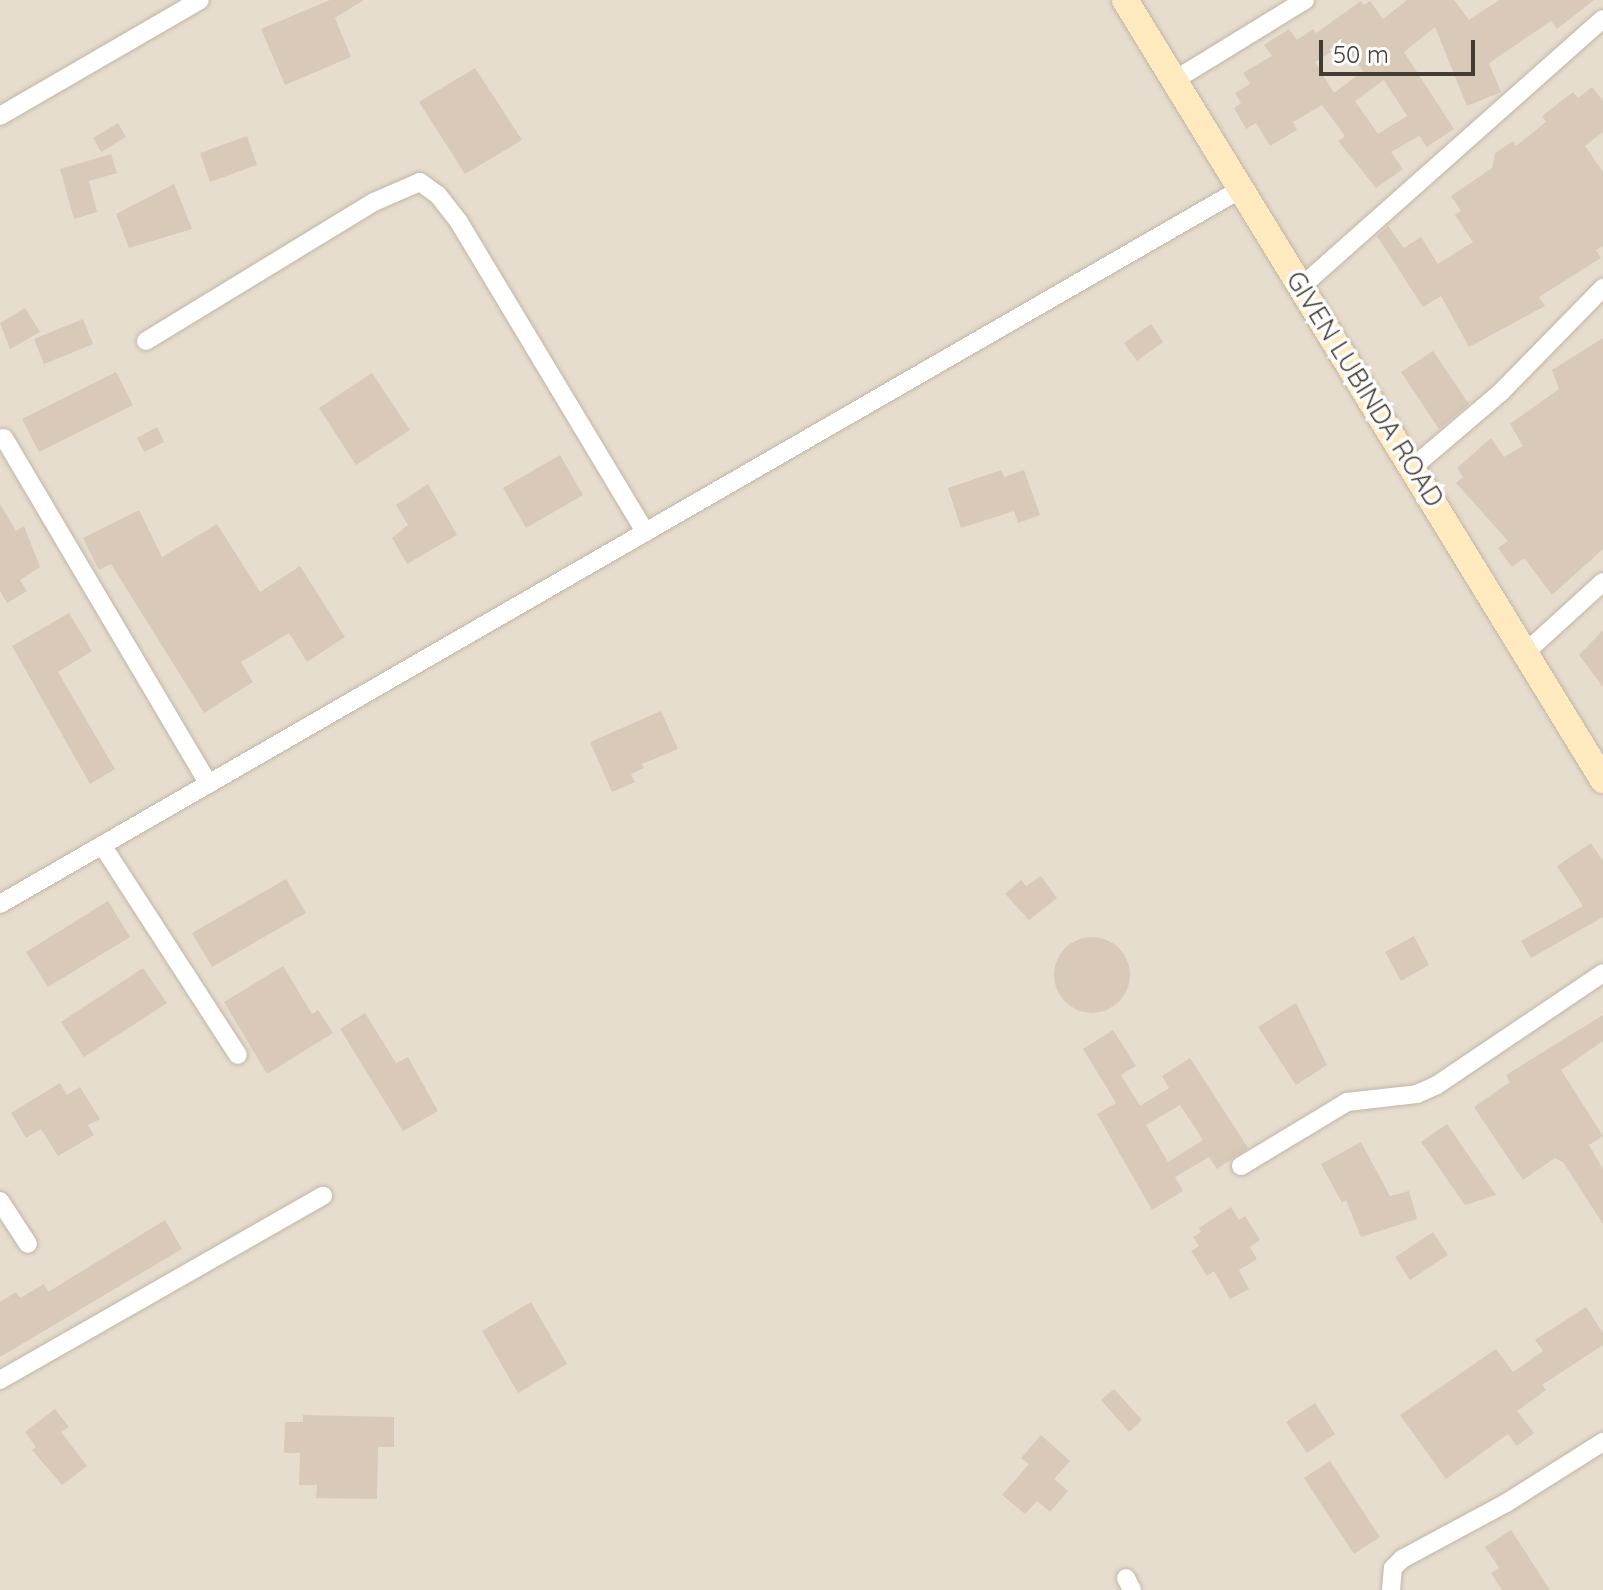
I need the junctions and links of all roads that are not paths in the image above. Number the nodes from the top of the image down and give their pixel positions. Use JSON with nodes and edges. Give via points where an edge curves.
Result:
{"nodes":[{"id":1,"x":200,"y":0,"type":"edge"},
{"id":2,"x":1125,"y":0,"type":"edge"},
{"id":3,"x":1305,"y":0,"type":"edge"},
{"id":4,"x":1603,"y":19,"type":"edge"},
{"id":5,"x":1173,"y":81,"type":"junction"},
{"id":6,"x":0,"y":116,"type":"edge"},
{"id":7,"x":1241,"y":189,"type":"junction"},
{"id":8,"x":1302,"y":286,"type":"junction"},
{"id":9,"x":1603,"y":288,"type":"edge"},
{"id":10,"x":146,"y":341,"type":"dead end"},
{"id":11,"x":4,"y":438,"type":"dead end"},
{"id":12,"x":1413,"y":467,"type":"junction"},
{"id":13,"x":645,"y":532,"type":"junction"},
{"id":14,"x":1603,"y":582,"type":"edge"},
{"id":15,"x":1526,"y":652,"type":"junction"},
{"id":16,"x":1603,"y":780,"type":"edge"},
{"id":17,"x":209,"y":784,"type":"junction"},
{"id":18,"x":102,"y":845,"type":"junction"},
{"id":19,"x":0,"y":904,"type":"edge"},
{"id":20,"x":1603,"y":973,"type":"edge"},
{"id":21,"x":238,"y":1055,"type":"dead end"},
{"id":22,"x":1241,"y":1166,"type":"dead end"},
{"id":23,"x":323,"y":1196,"type":"dead end"},
{"id":24,"x":0,"y":1201,"type":"edge"},
{"id":25,"x":28,"y":1244,"type":"dead end"},
{"id":26,"x":0,"y":1380,"type":"edge"},
{"id":27,"x":1603,"y":1442,"type":"edge"},
{"id":28,"x":1391,"y":1590,"type":"edge"}],
"edges":[{"from":1,"to":6,"type":"street"},
{"from":2,"to":5,"type":"street","name":"GIVEN LUBINDA ROAD"},
{"from":3,"to":5,"type":"street"},
{"from":4,"to":8,"type":"street"},
{"from":5,"to":7,"type":"street","name":"GIVEN LUBINDA ROAD"},
{"from":7,"to":8,"type":"street","name":"GIVEN LUBINDA ROAD"},
{"from":7,"to":13,"type":"street"},
{"from":8,"to":12,"type":"street","name":"GIVEN LUBINDA ROAD"},
{"from":9,"to":12,"type":"street","via":[[1501,392]]},
{"from":10,"to":13,"type":"street","via":[[374,202],[420,182],[459,222]]},
{"from":11,"to":17,"type":"street"},
{"from":12,"to":15,"type":"street","name":"GIVEN LUBINDA ROAD"},
{"from":13,"to":17,"type":"street"},
{"from":14,"to":15,"type":"street"},
{"from":15,"to":16,"type":"street","name":"GIVEN LUBINDA ROAD"},
{"from":17,"to":18,"type":"street"},
{"from":18,"to":19,"type":"street"},
{"from":18,"to":21,"type":"street"},
{"from":20,"to":22,"type":"street","via":[[1437,1085],[1417,1094],[1347,1102]]},
{"from":23,"to":26,"type":"street"},
{"from":24,"to":25,"type":"street"},
{"from":27,"to":28,"type":"street","via":[[1402,1559],[1393,1568]]}]}
